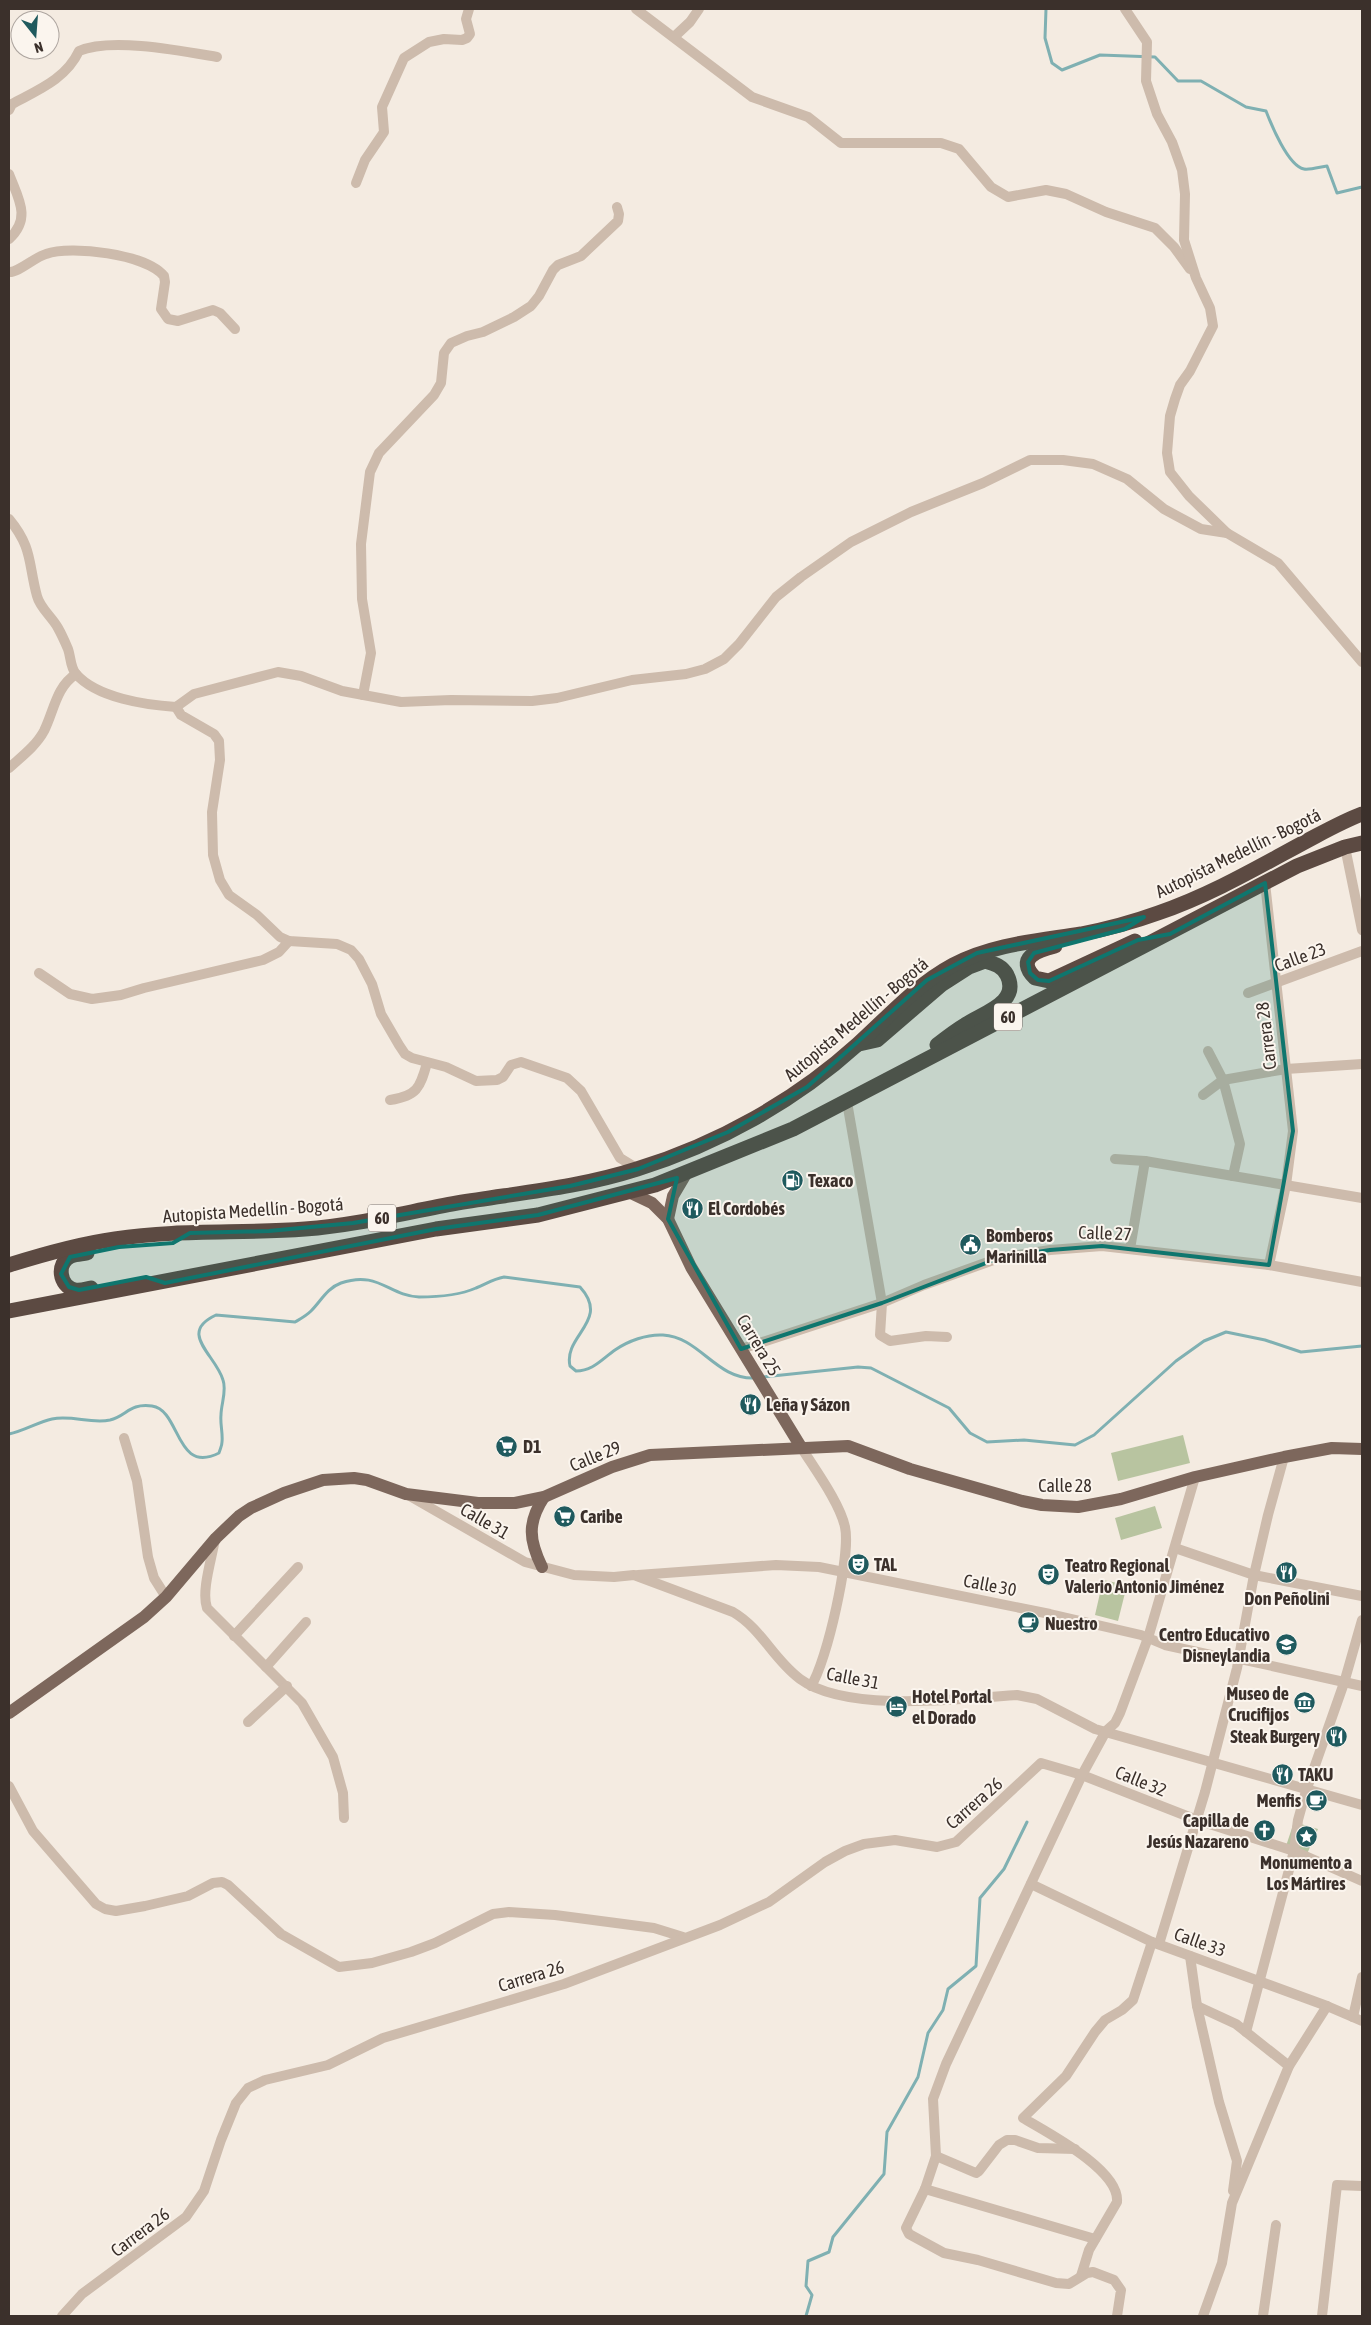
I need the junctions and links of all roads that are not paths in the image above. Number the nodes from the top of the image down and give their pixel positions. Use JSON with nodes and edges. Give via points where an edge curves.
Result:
{"nodes":[{"id":1,"x":469,"y":9,"type":"edge"},
{"id":2,"x":636,"y":9,"type":"edge"},
{"id":3,"x":699,"y":9,"type":"edge"},
{"id":4,"x":1125,"y":9,"type":"edge"},
{"id":5,"x":674,"y":37,"type":"junction"},
{"id":6,"x":217,"y":57,"type":"dead end"},
{"id":7,"x":9,"y":110,"type":"edge"},
{"id":8,"x":9,"y":174,"type":"edge"},
{"id":9,"x":356,"y":183,"type":"dead end"},
{"id":10,"x":616,"y":207,"type":"dead end"},
{"id":11,"x":9,"y":239,"type":"edge"},
{"id":12,"x":9,"y":272,"type":"edge"},
{"id":13,"x":1196,"y":278,"type":"junction"},
{"id":14,"x":235,"y":329,"type":"dead end"},
{"id":15,"x":9,"y":519,"type":"edge"},
{"id":16,"x":1227,"y":534,"type":"junction"},
{"id":17,"x":1362,"y":662,"type":"edge"},
{"id":18,"x":76,"y":674,"type":"junction"},
{"id":19,"x":363,"y":695,"type":"junction"},
{"id":20,"x":176,"y":707,"type":"junction"},
{"id":21,"x":9,"y":768,"type":"edge"},
{"id":22,"x":1360,"y":813,"type":"edge"},
{"id":23,"x":1362,"y":843,"type":"edge"},
{"id":24,"x":1345,"y":847,"type":"junction"},
{"id":25,"x":1265,"y":883,"type":"junction"},
{"id":26,"x":1144,"y":917,"type":"junction"},
{"id":27,"x":1362,"y":930,"type":"edge"},
{"id":28,"x":1170,"y":934,"type":"junction"},
{"id":29,"x":289,"y":941,"type":"junction"},
{"id":30,"x":1362,"y":951,"type":"edge"},
{"id":31,"x":39,"y":973,"type":"dead end"},
{"id":32,"x":1276,"y":983,"type":"junction"},
{"id":33,"x":1248,"y":993,"type":"dead end"},
{"id":34,"x":858,"y":1044,"type":"junction"},
{"id":35,"x":1208,"y":1051,"type":"dead end"},
{"id":36,"x":427,"y":1063,"type":"junction"},
{"id":37,"x":921,"y":1063,"type":"junction"},
{"id":38,"x":1362,"y":1064,"type":"edge"},
{"id":39,"x":1286,"y":1069,"type":"junction"},
{"id":40,"x":1223,"y":1080,"type":"junction"},
{"id":41,"x":1203,"y":1095,"type":"dead end"},
{"id":42,"x":390,"y":1100,"type":"dead end"},
{"id":43,"x":847,"y":1102,"type":"junction"},
{"id":44,"x":1115,"y":1159,"type":"dead end"},
{"id":45,"x":1145,"y":1160,"type":"junction"},
{"id":46,"x":638,"y":1169,"type":"junction"},
{"id":47,"x":686,"y":1174,"type":"junction"},
{"id":48,"x":1233,"y":1176,"type":"junction"},
{"id":49,"x":1286,"y":1185,"type":"junction"},
{"id":50,"x":631,"y":1193,"type":"junction"},
{"id":51,"x":1362,"y":1198,"type":"edge"},
{"id":52,"x":668,"y":1219,"type":"junction"},
{"id":53,"x":190,"y":1233,"type":"junction"},
{"id":54,"x":1130,"y":1249,"type":"junction"},
{"id":55,"x":9,"y":1265,"type":"edge"},
{"id":56,"x":1269,"y":1265,"type":"junction"},
{"id":57,"x":1362,"y":1282,"type":"edge"},
{"id":58,"x":165,"y":1283,"type":"junction"},
{"id":59,"x":882,"y":1303,"type":"junction"},
{"id":60,"x":9,"y":1311,"type":"edge"},
{"id":61,"x":947,"y":1337,"type":"dead end"},
{"id":62,"x":741,"y":1349,"type":"junction"},
{"id":63,"x":124,"y":1438,"type":"dead end"},
{"id":64,"x":801,"y":1447,"type":"junction"},
{"id":65,"x":1362,"y":1449,"type":"edge"},
{"id":66,"x":1284,"y":1457,"type":"junction"},
{"id":67,"x":1195,"y":1477,"type":"junction"},
{"id":68,"x":406,"y":1494,"type":"junction"},
{"id":69,"x":544,"y":1497,"type":"junction"},
{"id":70,"x":216,"y":1538,"type":"junction"},
{"id":71,"x":1175,"y":1548,"type":"junction"},
{"id":72,"x":298,"y":1567,"type":"dead end"},
{"id":73,"x":542,"y":1567,"type":"junction"},
{"id":74,"x":842,"y":1572,"type":"junction"},
{"id":75,"x":634,"y":1575,"type":"junction"},
{"id":76,"x":1254,"y":1575,"type":"junction"},
{"id":77,"x":1362,"y":1596,"type":"edge"},
{"id":78,"x":166,"y":1597,"type":"junction"},
{"id":79,"x":1362,"y":1620,"type":"edge"},
{"id":80,"x":306,"y":1622,"type":"dead end"},
{"id":81,"x":234,"y":1636,"type":"junction"},
{"id":82,"x":1148,"y":1638,"type":"junction"},
{"id":83,"x":1238,"y":1658,"type":"junction"},
{"id":84,"x":266,"y":1667,"type":"junction"},
{"id":85,"x":1344,"y":1683,"type":"junction"},
{"id":86,"x":287,"y":1686,"type":"junction"},
{"id":87,"x":811,"y":1686,"type":"junction"},
{"id":88,"x":1362,"y":1686,"type":"edge"},
{"id":89,"x":9,"y":1713,"type":"edge"},
{"id":90,"x":248,"y":1722,"type":"dead end"},
{"id":91,"x":1106,"y":1731,"type":"junction"},
{"id":92,"x":1213,"y":1762,"type":"junction"},
{"id":93,"x":1048,"y":1764,"type":"joint"},
{"id":94,"x":1082,"y":1775,"type":"junction"},
{"id":95,"x":9,"y":1786,"type":"edge"},
{"id":96,"x":1306,"y":1791,"type":"junction"},
{"id":97,"x":1362,"y":1805,"type":"edge"},
{"id":98,"x":344,"y":1818,"type":"dead end"},
{"id":99,"x":1197,"y":1820,"type":"junction"},
{"id":100,"x":1294,"y":1851,"type":"junction"},
{"id":101,"x":1362,"y":1881,"type":"edge"},
{"id":102,"x":1031,"y":1884,"type":"junction"},
{"id":103,"x":683,"y":1938,"type":"junction"},
{"id":104,"x":1156,"y":1943,"type":"junction"},
{"id":105,"x":1190,"y":1956,"type":"junction"},
{"id":106,"x":1362,"y":1976,"type":"edge"},
{"id":107,"x":1260,"y":1981,"type":"junction"},
{"id":108,"x":1197,"y":2006,"type":"junction"},
{"id":109,"x":1328,"y":2006,"type":"junction"},
{"id":110,"x":1358,"y":2019,"type":"edge"},
{"id":111,"x":1246,"y":2032,"type":"junction"},
{"id":112,"x":1289,"y":2066,"type":"junction"},
{"id":113,"x":1076,"y":2149,"type":"junction"},
{"id":114,"x":936,"y":2156,"type":"junction"},
{"id":115,"x":1362,"y":2186,"type":"edge"},
{"id":116,"x":925,"y":2190,"type":"junction"},
{"id":117,"x":1232,"y":2203,"type":"junction"},
{"id":118,"x":1276,"y":2225,"type":"dead end"},
{"id":119,"x":1095,"y":2239,"type":"junction"},
{"id":120,"x":1081,"y":2276,"type":"junction"},
{"id":121,"x":62,"y":2316,"type":"edge"},
{"id":122,"x":1117,"y":2316,"type":"edge"},
{"id":123,"x":1202,"y":2316,"type":"edge"},
{"id":124,"x":1263,"y":2316,"type":"edge"},
{"id":125,"x":1322,"y":2316,"type":"edge"}],
"edges":[{"from":1,"to":9,"type":"street","via":[[466,19],[470,34],[467,38],[429,42],[402,62],[382,107],[384,132],[365,160]]},
{"from":2,"to":5,"type":"street"},
{"from":3,"to":5,"type":"street"},
{"from":4,"to":13,"type":"street","via":[[1147,42],[1146,81],[1182,170],[1184,240]]},
{"from":5,"to":13,"type":"street","via":[[752,97],[808,117],[841,143],[941,143],[958,149],[991,187],[1008,197],[1046,190],[1066,194],[1106,212],[1155,228],[1174,247]]},
{"from":6,"to":7,"type":"street","via":[[151,46],[89,47],[79,51],[63,76],[12,104]]},
{"from":8,"to":11,"type":"street","via":[[20,203],[22,219]]},
{"from":10,"to":19,"type":"street","via":[[618,221],[581,256],[558,265],[531,306],[483,332],[451,343],[444,353],[442,383],[379,453],[370,472],[361,544],[362,599],[371,653]]},
{"from":12,"to":14,"type":"street","via":[[47,253],[68,250],[131,258],[164,276],[161,309],[168,319],[178,321],[213,310]]},
{"from":13,"to":16,"type":"street","via":[[1210,308],[1212,326],[1175,399],[1167,453],[1170,472]]},
{"from":15,"to":18,"type":"street","via":[[21,534],[29,553],[37,598],[57,626]]},
{"from":16,"to":17,"type":"street","via":[[1278,563]]},
{"from":16,"to":19,"type":"street","via":[[1201,529],[1164,508],[1127,479],[1093,464],[1030,460],[851,542],[776,597],[739,644],[724,659],[705,669],[532,701],[401,702]]},
{"from":18,"to":20,"type":"street","via":[[122,700]]},
{"from":18,"to":21,"type":"street","via":[[60,689],[44,732]]},
{"from":19,"to":20,"type":"street","via":[[278,672],[194,694]]},
{"from":20,"to":29,"type":"street","via":[[181,715],[214,734],[218,742],[220,760],[212,833],[213,855],[223,888],[280,937]]},
{"from":22,"to":26,"type":"highway","name":"Autopista Medellín - Bogotá","number":"60","via":[[1202,895]]},
{"from":23,"to":24,"type":"highway","number":"60"},
{"from":24,"to":25,"type":"highway","number":"60"},
{"from":24,"to":27,"type":"street"},
{"from":25,"to":28,"type":"highway","number":"60"},
{"from":25,"to":32,"type":"street","name":"Carrera 28"},
{"from":26,"to":28,"type":"highway","via":[[1111,933],[1042,949],[1034,953],[1028,962],[1030,973],[1038,980],[1049,981],[1138,940],[1154,934]]},
{"from":26,"to":34,"type":"highway","name":"Autopista Medellín - Bogotá","number":"60","via":[[1083,933],[977,953],[928,980]]},
{"from":28,"to":37,"type":"highway","number":"60"},
{"from":29,"to":31,"type":"street","via":[[279,952],[263,960],[121,995],[92,999],[70,994]]},
{"from":29,"to":36,"type":"street","via":[[337,944],[351,950],[365,972],[381,1014],[399,1045],[406,1054]]},
{"from":30,"to":32,"type":"street","name":"Calle 23"},
{"from":32,"to":33,"type":"street","name":"Calle 23"},
{"from":32,"to":39,"type":"street","name":"Carrera 28"},
{"from":34,"to":37,"type":"highway","via":[[877,1040],[940,985],[964,970],[985,961],[1001,967],[1010,985],[1004,1001],[938,1044]]},
{"from":34,"to":46,"type":"highway","name":"Autopista Medellín - Bogotá","number":"60","via":[[807,1086],[769,1111],[683,1153]]},
{"from":35,"to":40,"type":"street"},
{"from":36,"to":42,"type":"street","via":[[422,1081],[414,1093]]},
{"from":36,"to":46,"type":"street","via":[[438,1064],[476,1081],[504,1077],[511,1066],[520,1062],[566,1078],[581,1091],[620,1158]]},
{"from":37,"to":43,"type":"highway","number":"60"},
{"from":38,"to":39,"type":"street"},
{"from":39,"to":40,"type":"street"},
{"from":39,"to":49,"type":"street","name":"Carrera 28","via":[[1293,1131]]},
{"from":40,"to":41,"type":"street"},
{"from":40,"to":48,"type":"street","via":[[1240,1144]]},
{"from":43,"to":47,"type":"highway","number":"60","via":[[794,1129]]},
{"from":43,"to":59,"type":"street"},
{"from":44,"to":45,"type":"street"},
{"from":45,"to":48,"type":"street"},
{"from":45,"to":54,"type":"street"},
{"from":46,"to":53,"type":"highway","name":"Autopista Medellín - Bogotá","number":"60","via":[[570,1186],[353,1223],[269,1231]]},
{"from":47,"to":50,"type":"highway","number":"60"},
{"from":47,"to":52,"type":"main road","via":[[673,1196]]},
{"from":48,"to":49,"type":"street"},
{"from":49,"to":51,"type":"street"},
{"from":49,"to":56,"type":"street","name":"Carrera 28"},
{"from":50,"to":52,"type":"main road","name":"Carrera 25","via":[[652,1203]]},
{"from":50,"to":58,"type":"highway","number":"60","via":[[538,1215],[436,1229]]},
{"from":52,"to":62,"type":"main road","name":"Carrera 25","via":[[691,1267]]},
{"from":53,"to":55,"type":"highway","name":"Autopista Medellín - Bogotá","number":"60","via":[[118,1238]]},
{"from":53,"to":58,"type":"highway","via":[[173,1243],[119,1247],[77,1255],[65,1261],[61,1268],[63,1281],[74,1290],[146,1277]]},
{"from":54,"to":56,"type":"street","name":"Calle 27"},
{"from":54,"to":59,"type":"street","name":"Calle 27","via":[[1102,1246],[1067,1248],[999,1258]]},
{"from":56,"to":57,"type":"street","name":"Calle 27"},
{"from":58,"to":60,"type":"highway","number":"60"},
{"from":59,"to":61,"type":"street","via":[[879,1328],[884,1339]]},
{"from":59,"to":62,"type":"street","name":"Calle 27"},
{"from":62,"to":64,"type":"main road","name":"Carrera 25"},
{"from":63,"to":78,"type":"street","via":[[137,1481],[148,1558],[154,1578]]},
{"from":64,"to":67,"type":"main road","name":"Calle 28","via":[[852,1447],[910,1469],[1022,1501],[1060,1507],[1097,1504]]},
{"from":64,"to":69,"type":"main road","name":"Calle 29","via":[[650,1455],[612,1467]]},
{"from":64,"to":74,"type":"street","name":"Carrera 25","via":[[843,1519],[846,1537]]},
{"from":65,"to":66,"type":"main road","name":"Calle 28","via":[[1332,1448]]},
{"from":66,"to":67,"type":"main road","name":"Calle 28"},
{"from":66,"to":76,"type":"street"},
{"from":67,"to":71,"type":"street"},
{"from":68,"to":69,"type":"main road","name":"Calle 29","via":[[496,1504]]},
{"from":68,"to":70,"type":"main road","name":"Calle 29","via":[[368,1480],[323,1480],[251,1508]]},
{"from":68,"to":73,"type":"street","name":"Calle 31","via":[[512,1556]]},
{"from":69,"to":73,"type":"main road","via":[[532,1524],[532,1538]]},
{"from":70,"to":78,"type":"main road","name":"Calle 29"},
{"from":70,"to":81,"type":"street","via":[[205,1601],[210,1611]]},
{"from":71,"to":76,"type":"street"},
{"from":71,"to":82,"type":"street"},
{"from":72,"to":81,"type":"street"},
{"from":73,"to":75,"type":"street","name":"Calle 31","via":[[596,1577]]},
{"from":74,"to":75,"type":"street","name":"Calle 30","via":[[802,1565],[776,1565]]},
{"from":74,"to":82,"type":"street","name":"Calle 30","via":[[1050,1614]]},
{"from":74,"to":87,"type":"street","name":"Carrera 25","via":[[826,1650]]},
{"from":75,"to":87,"type":"street","name":"Calle 31","via":[[748,1620],[782,1662]]},
{"from":76,"to":77,"type":"street"},
{"from":76,"to":83,"type":"street"},
{"from":78,"to":89,"type":"main road","name":"Calle 29","via":[[117,1638]]},
{"from":79,"to":85,"type":"street"},
{"from":80,"to":84,"type":"street"},
{"from":81,"to":84,"type":"street"},
{"from":82,"to":83,"type":"street","name":"Calle 30","via":[[1211,1656]]},
{"from":82,"to":91,"type":"street","via":[[1120,1713]]},
{"from":83,"to":85,"type":"street","name":"Calle 30"},
{"from":83,"to":92,"type":"street"},
{"from":84,"to":86,"type":"street"},
{"from":85,"to":88,"type":"street","name":"Calle 30"},
{"from":85,"to":96,"type":"street"},
{"from":86,"to":90,"type":"street"},
{"from":86,"to":98,"type":"street","via":[[302,1703],[333,1757],[343,1793]]},
{"from":87,"to":91,"type":"street","name":"Calle 31","via":[[888,1701],[1028,1696],[1095,1729]]},
{"from":91,"to":92,"type":"street","name":"Calle 31"},
{"from":91,"to":94,"type":"street"},
{"from":92,"to":96,"type":"street","name":"Calle 31"},
{"from":92,"to":99,"type":"street"},
{"from":93,"to":94,"type":"street","name":"Calle 32"},
{"from":93,"to":103,"type":"street","name":"Carrera 26","via":[[1041,1764],[956,1842],[927,1847],[895,1840],[864,1844],[845,1851],[812,1871],[769,1902]]},
{"from":94,"to":99,"type":"street","name":"Calle 32"},
{"from":94,"to":102,"type":"street"},
{"from":95,"to":103,"type":"street","via":[[32,1831],[96,1904],[116,1911],[145,1906],[188,1896],[213,1883],[222,1882],[281,1934],[333,1966],[372,1963],[411,1952],[493,1914],[509,1912],[645,1926]]},
{"from":96,"to":97,"type":"street","name":"Calle 31"},
{"from":96,"to":100,"type":"street"},
{"from":99,"to":100,"type":"street","name":"Calle 32"},
{"from":99,"to":104,"type":"street"},
{"from":100,"to":101,"type":"street","name":"Calle 32"},
{"from":100,"to":107,"type":"street"},
{"from":102,"to":104,"type":"street","name":"Calle 33"},
{"from":102,"to":114,"type":"street","via":[[946,2064],[933,2099]]},
{"from":103,"to":121,"type":"street","name":"Carrera 26","via":[[564,1984],[383,2038],[328,2065],[265,2080],[248,2088],[236,2103],[204,2191],[186,2217],[82,2294]]},
{"from":104,"to":105,"type":"street","name":"Calle 33"},
{"from":104,"to":113,"type":"street","via":[[1133,2000],[1104,2020],[1066,2076],[1023,2118]]},
{"from":105,"to":107,"type":"street","name":"Calle 33"},
{"from":105,"to":108,"type":"street"},
{"from":106,"to":110,"type":"street"},
{"from":107,"to":109,"type":"street","name":"Calle 33"},
{"from":107,"to":111,"type":"street"},
{"from":108,"to":111,"type":"street"},
{"from":108,"to":117,"type":"street","via":[[1218,2102],[1237,2161]]},
{"from":109,"to":110,"type":"street","name":"Calle 33"},
{"from":109,"to":112,"type":"street"},
{"from":111,"to":112,"type":"street"},
{"from":112,"to":117,"type":"street"},
{"from":113,"to":114,"type":"street","via":[[1038,2148],[1007,2140],[998,2145],[976,2173]]},
{"from":113,"to":119,"type":"street","via":[[1112,2181],[1118,2193],[1117,2202]]},
{"from":114,"to":116,"type":"street"},
{"from":115,"to":125,"type":"street","via":[[1337,2185]]},
{"from":116,"to":119,"type":"street"},
{"from":116,"to":120,"type":"street","via":[[906,2228],[909,2234],[932,2248],[1065,2285]]},
{"from":117,"to":123,"type":"street","via":[[1222,2263]]},
{"from":118,"to":124,"type":"street"},
{"from":119,"to":120,"type":"street"},
{"from":120,"to":122,"type":"street","via":[[1093,2272],[1118,2284],[1121,2290]]}]}
